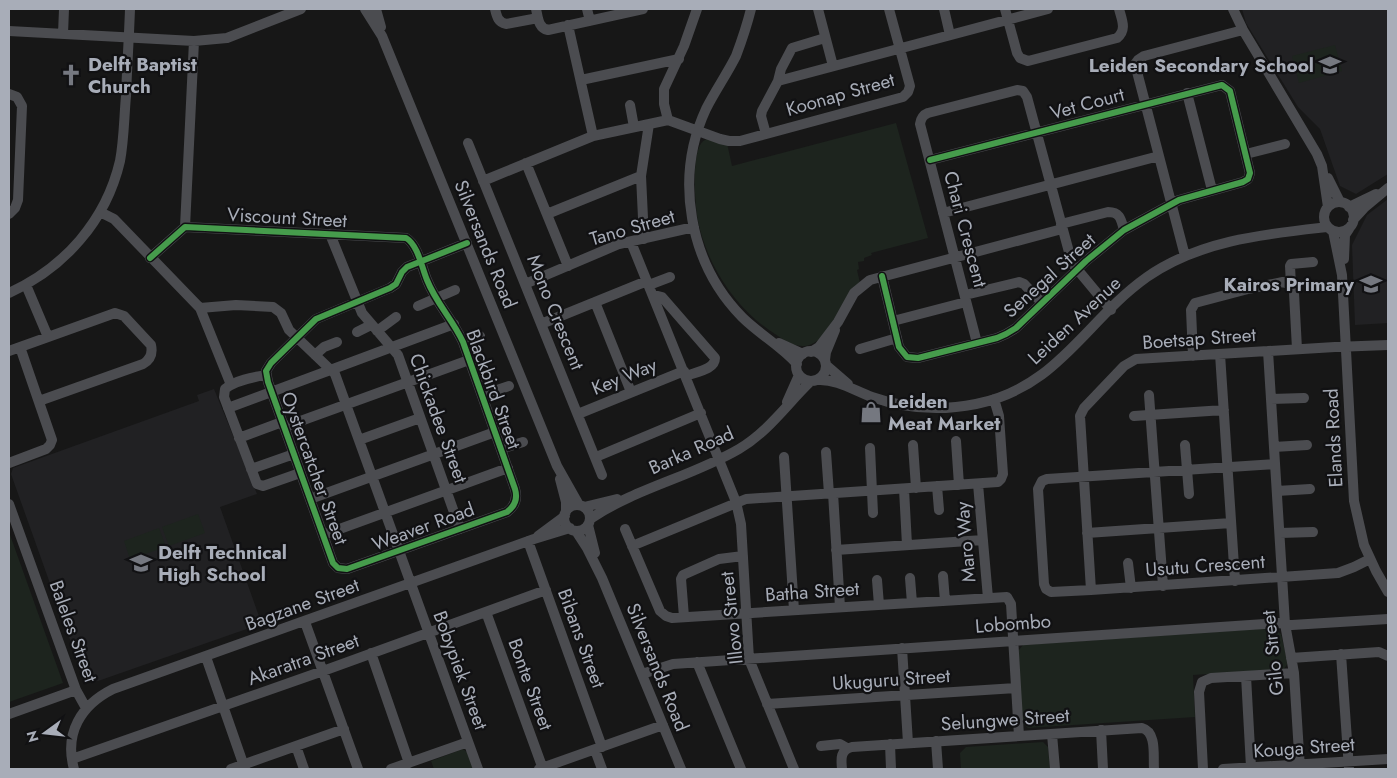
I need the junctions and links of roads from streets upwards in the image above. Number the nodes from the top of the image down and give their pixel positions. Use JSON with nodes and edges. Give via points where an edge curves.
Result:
{"nodes":[{"id":1,"x":64,"y":9,"type":"edge"},
{"id":2,"x":130,"y":9,"type":"edge"},
{"id":3,"x":300,"y":9,"type":"edge"},
{"id":4,"x":366,"y":9,"type":"edge"},
{"id":5,"x":376,"y":9,"type":"edge"},
{"id":6,"x":496,"y":9,"type":"edge"},
{"id":7,"x":587,"y":9,"type":"edge"},
{"id":8,"x":643,"y":9,"type":"edge"},
{"id":9,"x":697,"y":9,"type":"edge"},
{"id":10,"x":751,"y":9,"type":"edge"},
{"id":11,"x":818,"y":9,"type":"edge"},
{"id":12,"x":889,"y":9,"type":"edge"},
{"id":13,"x":944,"y":9,"type":"edge"},
{"id":14,"x":1005,"y":9,"type":"edge"},
{"id":15,"x":1048,"y":9,"type":"edge"},
{"id":16,"x":1119,"y":9,"type":"edge"},
{"id":17,"x":1233,"y":9,"type":"edge"},
{"id":18,"x":537,"y":13,"type":"edge"},
{"id":19,"x":1008,"y":19,"type":"junction"},
{"id":20,"x":590,"y":20,"type":"junction"},
{"id":21,"x":568,"y":25,"type":"junction"},
{"id":22,"x":1243,"y":30,"type":"junction"},
{"id":23,"x":9,"y":31,"type":"edge"},
{"id":24,"x":63,"y":34,"type":"junction"},
{"id":25,"x":950,"y":35,"type":"junction"},
{"id":26,"x":382,"y":36,"type":"junction"},
{"id":27,"x":129,"y":37,"type":"junction"},
{"id":28,"x":825,"y":38,"type":"junction"},
{"id":29,"x":194,"y":41,"type":"junction"},
{"id":30,"x":900,"y":48,"type":"junction"},
{"id":31,"x":679,"y":59,"type":"junction"},
{"id":32,"x":833,"y":66,"type":"junction"},
{"id":33,"x":581,"y":80,"type":"junction"},
{"id":34,"x":778,"y":81,"type":"junction"},
{"id":35,"x":1187,"y":93,"type":"junction"},
{"id":36,"x":9,"y":94,"type":"edge"},
{"id":37,"x":1145,"y":104,"type":"junction"},
{"id":38,"x":630,"y":105,"type":"dead end"},
{"id":39,"x":668,"y":120,"type":"junction"},
{"id":40,"x":649,"y":124,"type":"junction"},
{"id":41,"x":634,"y":127,"type":"junction"},
{"id":42,"x":698,"y":131,"type":"junction"},
{"id":43,"x":1036,"y":132,"type":"junction"},
{"id":44,"x":766,"y":134,"type":"junction"},
{"id":45,"x":593,"y":136,"type":"junction"},
{"id":46,"x":468,"y":143,"type":"dead end"},
{"id":47,"x":1285,"y":144,"type":"dead end"},
{"id":48,"x":1246,"y":154,"type":"junction"},
{"id":49,"x":1158,"y":156,"type":"junction"},
{"id":50,"x":930,"y":160,"type":"junction"},
{"id":51,"x":526,"y":163,"type":"junction"},
{"id":52,"x":1322,"y":166,"type":"junction"},
{"id":53,"x":641,"y":176,"type":"junction"},
{"id":54,"x":483,"y":181,"type":"junction"},
{"id":55,"x":1050,"y":185,"type":"junction"},
{"id":56,"x":1387,"y":189,"type":"edge"},
{"id":57,"x":1212,"y":190,"type":"junction"},
{"id":58,"x":1171,"y":203,"type":"junction"},
{"id":59,"x":1345,"y":204,"type":"junction"},
{"id":60,"x":1326,"y":211,"type":"junction"},
{"id":61,"x":100,"y":212,"type":"junction"},
{"id":62,"x":943,"y":213,"type":"junction"},
{"id":63,"x":9,"y":214,"type":"edge"},
{"id":64,"x":547,"y":214,"type":"junction"},
{"id":65,"x":1351,"y":224,"type":"junction"},
{"id":66,"x":1062,"y":226,"type":"junction"},
{"id":67,"x":185,"y":227,"type":"junction"},
{"id":68,"x":694,"y":227,"type":"junction"},
{"id":69,"x":1330,"y":229,"type":"junction"},
{"id":70,"x":1124,"y":230,"type":"junction"},
{"id":71,"x":1281,"y":233,"type":"junction"},
{"id":72,"x":330,"y":234,"type":"junction"},
{"id":73,"x":644,"y":239,"type":"junction"},
{"id":74,"x":631,"y":242,"type":"junction"},
{"id":75,"x":466,"y":243,"type":"junction"},
{"id":76,"x":1184,"y":256,"type":"junction"},
{"id":77,"x":955,"y":257,"type":"junction"},
{"id":78,"x":150,"y":258,"type":"junction"},
{"id":79,"x":420,"y":262,"type":"junction"},
{"id":80,"x":1313,"y":262,"type":"dead end"},
{"id":81,"x":568,"y":266,"type":"junction"},
{"id":82,"x":1076,"y":270,"type":"junction"},
{"id":83,"x":1342,"y":275,"type":"junction"},
{"id":84,"x":882,"y":276,"type":"junction"},
{"id":85,"x":670,"y":277,"type":"dead end"},
{"id":86,"x":648,"y":283,"type":"junction"},
{"id":87,"x":26,"y":284,"type":"junction"},
{"id":88,"x":525,"y":284,"type":"junction"},
{"id":89,"x":1290,"y":285,"type":"junction"},
{"id":90,"x":455,"y":290,"type":"dead end"},
{"id":91,"x":9,"y":293,"type":"edge"},
{"id":92,"x":654,"y":296,"type":"junction"},
{"id":93,"x":435,"y":297,"type":"junction"},
{"id":94,"x":966,"y":299,"type":"junction"},
{"id":95,"x":357,"y":301,"type":"junction"},
{"id":96,"x":595,"y":302,"type":"junction"},
{"id":97,"x":1042,"y":303,"type":"junction"},
{"id":98,"x":418,"y":306,"type":"dead end"},
{"id":99,"x":200,"y":308,"type":"junction"},
{"id":100,"x":1111,"y":310,"type":"junction"},
{"id":101,"x":396,"y":317,"type":"dead end"},
{"id":102,"x":893,"y":321,"type":"junction"},
{"id":103,"x":838,"y":322,"type":"junction"},
{"id":104,"x":454,"y":324,"type":"junction"},
{"id":105,"x":542,"y":324,"type":"junction"},
{"id":106,"x":374,"y":328,"type":"junction"},
{"id":107,"x":357,"y":332,"type":"dead end"},
{"id":108,"x":480,"y":336,"type":"dead end"},
{"id":109,"x":764,"y":336,"type":"junction"},
{"id":110,"x":48,"y":337,"type":"junction"},
{"id":111,"x":297,"y":337,"type":"junction"},
{"id":112,"x":897,"y":338,"type":"junction"},
{"id":113,"x":337,"y":342,"type":"dead end"},
{"id":114,"x":463,"y":342,"type":"junction"},
{"id":115,"x":977,"y":343,"type":"junction"},
{"id":116,"x":1388,"y":346,"type":"edge"},
{"id":117,"x":20,"y":347,"type":"junction"},
{"id":118,"x":392,"y":347,"type":"junction"},
{"id":119,"x":1346,"y":347,"type":"junction"},
{"id":120,"x":860,"y":348,"type":"dead end"},
{"id":121,"x":1297,"y":349,"type":"junction"},
{"id":122,"x":9,"y":351,"type":"edge"},
{"id":123,"x":1268,"y":351,"type":"junction"},
{"id":124,"x":807,"y":353,"type":"junction"},
{"id":125,"x":1220,"y":354,"type":"junction"},
{"id":126,"x":315,"y":355,"type":"junction"},
{"id":127,"x":1193,"y":356,"type":"junction"},
{"id":128,"x":469,"y":360,"type":"junction"},
{"id":129,"x":826,"y":363,"type":"junction"},
{"id":130,"x":330,"y":369,"type":"junction"},
{"id":131,"x":798,"y":370,"type":"junction"},
{"id":132,"x":685,"y":373,"type":"junction"},
{"id":133,"x":266,"y":375,"type":"junction"},
{"id":134,"x":814,"y":380,"type":"junction"},
{"id":135,"x":407,"y":382,"type":"junction"},
{"id":136,"x":230,"y":385,"type":"junction"},
{"id":137,"x":509,"y":386,"type":"dead end"},
{"id":138,"x":857,"y":391,"type":"junction"},
{"id":139,"x":272,"y":392,"type":"junction"},
{"id":140,"x":631,"y":392,"type":"junction"},
{"id":141,"x":1149,"y":395,"type":"dead end"},
{"id":142,"x":482,"y":396,"type":"junction"},
{"id":143,"x":1304,"y":398,"type":"dead end"},
{"id":144,"x":994,"y":399,"type":"junction"},
{"id":145,"x":1271,"y":399,"type":"junction"},
{"id":146,"x":39,"y":401,"type":"junction"},
{"id":147,"x":346,"y":404,"type":"junction"},
{"id":148,"x":228,"y":408,"type":"junction"},
{"id":149,"x":784,"y":409,"type":"junction"},
{"id":150,"x":1224,"y":410,"type":"junction"},
{"id":151,"x":701,"y":413,"type":"junction"},
{"id":152,"x":578,"y":414,"type":"junction"},
{"id":153,"x":1150,"y":415,"type":"junction"},
{"id":154,"x":1134,"y":416,"type":"dead end"},
{"id":155,"x":420,"y":418,"type":"junction"},
{"id":156,"x":283,"y":424,"type":"junction"},
{"id":157,"x":495,"y":432,"type":"junction"},
{"id":158,"x":239,"y":438,"type":"junction"},
{"id":159,"x":359,"y":440,"type":"junction"},
{"id":160,"x":956,"y":441,"type":"dead end"},
{"id":161,"x":523,"y":442,"type":"dead end"},
{"id":162,"x":913,"y":445,"type":"dead end"},
{"id":163,"x":1185,"y":445,"type":"dead end"},
{"id":164,"x":1307,"y":445,"type":"dead end"},
{"id":165,"x":1274,"y":447,"type":"junction"},
{"id":166,"x":870,"y":448,"type":"dead end"},
{"id":167,"x":501,"y":449,"type":"junction"},
{"id":168,"x":826,"y":452,"type":"dead end"},
{"id":169,"x":294,"y":454,"type":"junction"},
{"id":170,"x":433,"y":454,"type":"junction"},
{"id":171,"x":596,"y":457,"type":"junction"},
{"id":172,"x":784,"y":457,"type":"dead end"},
{"id":173,"x":720,"y":459,"type":"junction"},
{"id":174,"x":9,"y":463,"type":"edge"},
{"id":175,"x":1275,"y":464,"type":"junction"},
{"id":176,"x":557,"y":466,"type":"junction"},
{"id":177,"x":1228,"y":467,"type":"junction"},
{"id":178,"x":508,"y":468,"type":"junction"},
{"id":179,"x":251,"y":469,"type":"junction"},
{"id":180,"x":1187,"y":470,"type":"junction"},
{"id":181,"x":1154,"y":472,"type":"junction"},
{"id":182,"x":300,"y":473,"type":"junction"},
{"id":183,"x":602,"y":475,"type":"dead end"},
{"id":184,"x":372,"y":476,"type":"junction"},
{"id":185,"x":1084,"y":476,"type":"junction"},
{"id":186,"x":978,"y":484,"type":"junction"},
{"id":187,"x":959,"y":485,"type":"junction"},
{"id":188,"x":937,"y":486,"type":"junction"},
{"id":189,"x":916,"y":488,"type":"junction"},
{"id":190,"x":904,"y":489,"type":"junction"},
{"id":191,"x":1310,"y":489,"type":"dead end"},
{"id":192,"x":446,"y":490,"type":"junction"},
{"id":193,"x":872,"y":491,"type":"junction"},
{"id":194,"x":1277,"y":491,"type":"junction"},
{"id":195,"x":831,"y":493,"type":"junction"},
{"id":196,"x":1189,"y":494,"type":"dead end"},
{"id":197,"x":630,"y":496,"type":"junction"},
{"id":198,"x":786,"y":497,"type":"junction"},
{"id":199,"x":310,"y":499,"type":"junction"},
{"id":200,"x":736,"y":502,"type":"junction"},
{"id":201,"x":515,"y":503,"type":"joint"},
{"id":202,"x":9,"y":504,"type":"edge"},
{"id":203,"x":582,"y":506,"type":"junction"},
{"id":204,"x":939,"y":510,"type":"dead end"},
{"id":205,"x":385,"y":512,"type":"junction"},
{"id":206,"x":873,"y":513,"type":"dead end"},
{"id":207,"x":565,"y":514,"type":"junction"},
{"id":208,"x":589,"y":522,"type":"junction"},
{"id":209,"x":1231,"y":523,"type":"junction"},
{"id":210,"x":1158,"y":528,"type":"junction"},
{"id":211,"x":460,"y":529,"type":"junction"},
{"id":212,"x":625,"y":529,"type":"dead end"},
{"id":213,"x":573,"y":530,"type":"junction"},
{"id":214,"x":1313,"y":532,"type":"dead end"},
{"id":215,"x":1087,"y":533,"type":"junction"},
{"id":216,"x":1280,"y":533,"type":"junction"},
{"id":217,"x":323,"y":535,"type":"junction"},
{"id":218,"x":531,"y":540,"type":"junction"},
{"id":219,"x":983,"y":540,"type":"junction"},
{"id":220,"x":908,"y":545,"type":"junction"},
{"id":221,"x":632,"y":546,"type":"junction"},
{"id":222,"x":399,"y":550,"type":"junction"},
{"id":223,"x":836,"y":550,"type":"junction"},
{"id":224,"x":743,"y":556,"type":"junction"},
{"id":225,"x":1370,"y":559,"type":"junction"},
{"id":226,"x":1128,"y":563,"type":"dead end"},
{"id":227,"x":338,"y":568,"type":"joint"},
{"id":228,"x":943,"y":576,"type":"dead end"},
{"id":229,"x":602,"y":578,"type":"junction"},
{"id":230,"x":910,"y":578,"type":"dead end"},
{"id":231,"x":1282,"y":578,"type":"junction"},
{"id":232,"x":878,"y":580,"type":"dead end"},
{"id":233,"x":1235,"y":581,"type":"junction"},
{"id":234,"x":411,"y":583,"type":"junction"},
{"id":235,"x":1163,"y":586,"type":"junction"},
{"id":236,"x":1131,"y":588,"type":"junction"},
{"id":237,"x":546,"y":590,"type":"junction"},
{"id":238,"x":1091,"y":590,"type":"junction"},
{"id":239,"x":1388,"y":592,"type":"edge"},
{"id":240,"x":988,"y":598,"type":"junction"},
{"id":241,"x":945,"y":600,"type":"junction"},
{"id":242,"x":912,"y":603,"type":"junction"},
{"id":243,"x":879,"y":605,"type":"junction"},
{"id":244,"x":840,"y":607,"type":"junction"},
{"id":245,"x":794,"y":610,"type":"junction"},
{"id":246,"x":486,"y":612,"type":"junction"},
{"id":247,"x":746,"y":613,"type":"junction"},
{"id":248,"x":684,"y":617,"type":"junction"},
{"id":249,"x":1388,"y":619,"type":"edge"},
{"id":250,"x":305,"y":622,"type":"junction"},
{"id":251,"x":1285,"y":624,"type":"junction"},
{"id":252,"x":429,"y":632,"type":"junction"},
{"id":253,"x":1013,"y":641,"type":"junction"},
{"id":254,"x":902,"y":648,"type":"junction"},
{"id":255,"x":370,"y":654,"type":"junction"},
{"id":256,"x":1341,"y":654,"type":"junction"},
{"id":257,"x":1388,"y":656,"type":"edge"},
{"id":258,"x":206,"y":657,"type":"junction"},
{"id":259,"x":749,"y":658,"type":"junction"},
{"id":260,"x":1292,"y":658,"type":"junction"},
{"id":261,"x":698,"y":662,"type":"junction"},
{"id":262,"x":323,"y":671,"type":"junction"},
{"id":263,"x":1294,"y":673,"type":"junction"},
{"id":264,"x":642,"y":674,"type":"junction"},
{"id":265,"x":1246,"y":676,"type":"junction"},
{"id":266,"x":1016,"y":688,"type":"junction"},
{"id":267,"x":76,"y":690,"type":"junction"},
{"id":268,"x":905,"y":696,"type":"junction"},
{"id":269,"x":767,"y":704,"type":"junction"},
{"id":270,"x":223,"y":706,"type":"junction"},
{"id":271,"x":86,"y":708,"type":"junction"},
{"id":272,"x":9,"y":714,"type":"edge"},
{"id":273,"x":663,"y":726,"type":"junction"},
{"id":274,"x":344,"y":729,"type":"junction"},
{"id":275,"x":1100,"y":730,"type":"junction"},
{"id":276,"x":1052,"y":734,"type":"junction"},
{"id":277,"x":1019,"y":736,"type":"junction"},
{"id":278,"x":936,"y":741,"type":"junction"},
{"id":279,"x":468,"y":742,"type":"junction"},
{"id":280,"x":908,"y":743,"type":"junction"},
{"id":281,"x":890,"y":744,"type":"junction"},
{"id":282,"x":296,"y":746,"type":"junction"},
{"id":283,"x":821,"y":746,"type":"dead end"},
{"id":284,"x":599,"y":748,"type":"junction"},
{"id":285,"x":847,"y":748,"type":"junction"},
{"id":286,"x":1388,"y":759,"type":"edge"},
{"id":287,"x":409,"y":763,"type":"junction"},
{"id":288,"x":73,"y":764,"type":"edge"},
{"id":289,"x":1349,"y":765,"type":"edge"},
{"id":290,"x":244,"y":767,"type":"edge"},
{"id":291,"x":1251,"y":767,"type":"junction"},
{"id":292,"x":1300,"y":767,"type":"edge"},
{"id":293,"x":231,"y":769,"type":"edge"},
{"id":294,"x":304,"y":769,"type":"edge"},
{"id":295,"x":358,"y":769,"type":"edge"},
{"id":296,"x":391,"y":769,"type":"edge"},
{"id":297,"x":478,"y":769,"type":"edge"},
{"id":298,"x":542,"y":769,"type":"edge"},
{"id":299,"x":602,"y":769,"type":"edge"},
{"id":300,"x":681,"y":769,"type":"edge"},
{"id":301,"x":741,"y":769,"type":"edge"},
{"id":302,"x":794,"y":769,"type":"edge"},
{"id":303,"x":842,"y":769,"type":"edge"},
{"id":304,"x":891,"y":769,"type":"edge"},
{"id":305,"x":938,"y":769,"type":"edge"},
{"id":306,"x":1054,"y":769,"type":"edge"},
{"id":307,"x":1103,"y":769,"type":"edge"},
{"id":308,"x":1154,"y":769,"type":"edge"},
{"id":309,"x":1203,"y":769,"type":"edge"},
{"id":310,"x":1223,"y":769,"type":"edge"}],
"edges":[{"from":1,"to":24,"type":"street"},
{"from":2,"to":27,"type":"street"},
{"from":3,"to":29,"type":"street","via":[[227,38]]},
{"from":4,"to":26,"type":"street","name":"Silversands Road"},
{"from":5,"to":26,"type":"street","name":"Silversands Road"},
{"from":6,"to":18,"type":"street","via":[[498,19],[506,24]]},
{"from":7,"to":20,"type":"street"},
{"from":8,"to":20,"type":"street"},
{"from":9,"to":31,"type":"street"},
{"from":10,"to":42,"type":"street","via":[[735,57],[706,109]]},
{"from":11,"to":28,"type":"street"},
{"from":12,"to":30,"type":"street","name":"Koonap Street"},
{"from":13,"to":25,"type":"street"},
{"from":14,"to":19,"type":"street"},
{"from":15,"to":19,"type":"street"},
{"from":16,"to":19,"type":"street","via":[[1124,27],[1117,38],[1028,61],[1017,53]]},
{"from":17,"to":22,"type":"street"},
{"from":18,"to":21,"type":"street","via":[[543,29]]},
{"from":19,"to":25,"type":"street"},
{"from":20,"to":21,"type":"street"},
{"from":21,"to":33,"type":"street"},
{"from":22,"to":37,"type":"street","via":[[1138,60],[1135,67]]},
{"from":22,"to":52,"type":"street"},
{"from":23,"to":24,"type":"street"},
{"from":24,"to":27,"type":"street"},
{"from":25,"to":30,"type":"street"},
{"from":26,"to":75,"type":"street","name":"Silversands Road"},
{"from":27,"to":29,"type":"street"},
{"from":27,"to":61,"type":"street","via":[[122,148],[112,188]]},
{"from":28,"to":32,"type":"street"},
{"from":28,"to":34,"type":"street","via":[[792,48]]},
{"from":29,"to":67,"type":"street"},
{"from":30,"to":32,"type":"street"},
{"from":30,"to":44,"type":"street","name":"Koonap Street","via":[[910,86],[903,97]]},
{"from":31,"to":33,"type":"street"},
{"from":31,"to":39,"type":"street","via":[[664,88]]},
{"from":32,"to":34,"type":"street"},
{"from":33,"to":45,"type":"street"},
{"from":34,"to":44,"type":"street","via":[[762,111]]},
{"from":35,"to":37,"type":"street","name":"Vet Court"},
{"from":35,"to":48,"type":"street","name":"Vet Court","via":[[1218,85],[1228,88]]},
{"from":35,"to":57,"type":"street"},
{"from":36,"to":63,"type":"street","via":[[18,97],[22,106],[18,200]]},
{"from":37,"to":43,"type":"street","name":"Vet Court"},
{"from":37,"to":49,"type":"street"},
{"from":38,"to":41,"type":"street"},
{"from":39,"to":40,"type":"street"},
{"from":39,"to":42,"type":"street"},
{"from":40,"to":41,"type":"street"},
{"from":40,"to":53,"type":"street"},
{"from":41,"to":45,"type":"street"},
{"from":42,"to":44,"type":"street","name":"Koonap Street","via":[[729,141]]},
{"from":42,"to":68,"type":"street","via":[[689,186]]},
{"from":43,"to":50,"type":"street","name":"Vet Court"},
{"from":43,"to":50,"type":"street","name":"Chari Crescent","via":[[1026,95],[1019,90],[928,113],[920,124]]},
{"from":43,"to":55,"type":"street","name":"Chari Crescent"},
{"from":45,"to":51,"type":"street"},
{"from":46,"to":54,"type":"street","name":"Mono Crescent"},
{"from":47,"to":48,"type":"street"},
{"from":48,"to":57,"type":"street","name":"Senegal Street","via":[[1248,179]]},
{"from":49,"to":55,"type":"street"},
{"from":49,"to":58,"type":"street"},
{"from":50,"to":62,"type":"street","name":"Chari Crescent"},
{"from":51,"to":54,"type":"street"},
{"from":51,"to":64,"type":"street"},
{"from":52,"to":59,"type":"street"},
{"from":52,"to":60,"type":"street"},
{"from":53,"to":64,"type":"street"},
{"from":53,"to":73,"type":"street"},
{"from":54,"to":88,"type":"street","name":"Mono Crescent"},
{"from":55,"to":62,"type":"street"},
{"from":55,"to":66,"type":"street","name":"Chari Crescent"},
{"from":56,"to":59,"type":"street"},
{"from":56,"to":65,"type":"street"},
{"from":57,"to":58,"type":"street","name":"Senegal Street"},
{"from":58,"to":70,"type":"street","name":"Senegal Street"},
{"from":58,"to":76,"type":"street"},
{"from":59,"to":60,"type":"street","via":[[1336,203]]},
{"from":59,"to":65,"type":"street","via":[[1352,211]]},
{"from":60,"to":69,"type":"street","via":[[1325,223]]},
{"from":60,"to":71,"type":"street","name":"Leiden Avenue","via":[[1310,223]]},
{"from":61,"to":78,"type":"street","via":[[114,220]]},
{"from":61,"to":87,"type":"street","via":[[63,259]]},
{"from":62,"to":77,"type":"street","name":"Chari Crescent"},
{"from":64,"to":81,"type":"street"},
{"from":65,"to":69,"type":"street","via":[[1341,232]]},
{"from":65,"to":83,"type":"street","name":"Elands Road","via":[[1345,235]]},
{"from":66,"to":70,"type":"street","via":[[1115,212],[1120,216]]},
{"from":66,"to":77,"type":"street"},
{"from":66,"to":82,"type":"street","name":"Chari Crescent"},
{"from":67,"to":72,"type":"street","name":"Viscount Street"},
{"from":67,"to":78,"type":"street"},
{"from":68,"to":73,"type":"street","name":"Tano Street"},
{"from":68,"to":109,"type":"street","via":[[702,256],[715,282],[737,311]]},
{"from":69,"to":71,"type":"street","name":"Leiden Avenue"},
{"from":69,"to":83,"type":"street","name":"Elands Road"},
{"from":70,"to":82,"type":"street","name":"Senegal Street"},
{"from":71,"to":76,"type":"street","name":"Leiden Avenue","via":[[1222,243]]},
{"from":72,"to":79,"type":"street","name":"Viscount Street","via":[[406,238],[413,245]]},
{"from":72,"to":95,"type":"street","name":"Chickadee Street"},
{"from":73,"to":74,"type":"street","name":"Tano Street"},
{"from":74,"to":81,"type":"street","name":"Tano Street"},
{"from":74,"to":86,"type":"street","name":"Illovo Street"},
{"from":75,"to":79,"type":"street"},
{"from":75,"to":176,"type":"street","name":"Silversands Road"},
{"from":76,"to":100,"type":"street","name":"Leiden Avenue","via":[[1146,278]]},
{"from":77,"to":84,"type":"street"},
{"from":77,"to":94,"type":"street","name":"Chari Crescent"},
{"from":78,"to":99,"type":"street"},
{"from":79,"to":93,"type":"street","name":"Blackbird Street"},
{"from":79,"to":95,"type":"street","via":[[404,270],[390,288]]},
{"from":80,"to":89,"type":"street","via":[[1290,265]]},
{"from":81,"to":88,"type":"street","name":"Tano Street"},
{"from":82,"to":97,"type":"street","name":"Senegal Street"},
{"from":82,"to":100,"type":"street","name":"Chari Crescent"},
{"from":83,"to":119,"type":"street","name":"Elands Road"},
{"from":84,"to":102,"type":"street","name":"Senegal Street"},
{"from":84,"to":103,"type":"street","via":[[870,280],[858,290]]},
{"from":85,"to":86,"type":"street"},
{"from":86,"to":92,"type":"street","name":"Illovo Street"},
{"from":86,"to":96,"type":"street"},
{"from":87,"to":91,"type":"street"},
{"from":87,"to":110,"type":"street"},
{"from":88,"to":105,"type":"street","name":"Mono Crescent"},
{"from":89,"to":121,"type":"street","via":[[1294,293]]},
{"from":89,"to":127,"type":"street","via":[[1282,282],[1195,303],[1191,310]]},
{"from":90,"to":93,"type":"street"},
{"from":92,"to":132,"type":"street","name":"Illovo Street"},
{"from":92,"to":132,"type":"street","name":"Key Way","via":[[662,297],[715,358],[712,366]]},
{"from":93,"to":98,"type":"street"},
{"from":93,"to":104,"type":"street","name":"Blackbird Street"},
{"from":94,"to":97,"type":"street","via":[[1019,282]]},
{"from":94,"to":102,"type":"street"},
{"from":94,"to":115,"type":"street","name":"Chari Crescent"},
{"from":95,"to":106,"type":"street","name":"Chickadee Street"},
{"from":95,"to":111,"type":"street","via":[[316,319]]},
{"from":96,"to":105,"type":"street"},
{"from":96,"to":140,"type":"street"},
{"from":97,"to":115,"type":"street","name":"Senegal Street","via":[[1016,328]]},
{"from":99,"to":111,"type":"street","via":[[271,306],[279,311],[289,330]]},
{"from":99,"to":136,"type":"street"},
{"from":100,"to":144,"type":"street","name":"Leiden Avenue","via":[[1047,372]]},
{"from":101,"to":106,"type":"street"},
{"from":102,"to":112,"type":"street","name":"Senegal Street"},
{"from":103,"to":124,"type":"street","via":[[818,347]]},
{"from":103,"to":129,"type":"street","via":[[826,352]]},
{"from":104,"to":114,"type":"street","name":"Blackbird Street"},
{"from":104,"to":118,"type":"street"},
{"from":105,"to":152,"type":"street","name":"Mono Crescent"},
{"from":106,"to":107,"type":"street"},
{"from":106,"to":118,"type":"street","name":"Chickadee Street"},
{"from":108,"to":114,"type":"street","name":"Blackbird Street"},
{"from":109,"to":124,"type":"street"},
{"from":109,"to":131,"type":"street"},
{"from":110,"to":117,"type":"street"},
{"from":110,"to":146,"type":"street","via":[[119,314],[150,342],[152,352],[143,364]]},
{"from":111,"to":126,"type":"street"},
{"from":111,"to":133,"type":"street","via":[[271,363]]},
{"from":112,"to":115,"type":"street","name":"Senegal Street","via":[[904,354],[914,359]]},
{"from":112,"to":120,"type":"street"},
{"from":113,"to":126,"type":"street"},
{"from":114,"to":128,"type":"street","name":"Blackbird Street"},
{"from":116,"to":119,"type":"street","name":"Boetsap Street"},
{"from":117,"to":122,"type":"street"},
{"from":117,"to":146,"type":"street"},
{"from":118,"to":130,"type":"street"},
{"from":118,"to":135,"type":"street","name":"Chickadee Street"},
{"from":119,"to":121,"type":"street","name":"Boetsap Street"},
{"from":119,"to":225,"type":"street","name":"Elands Road","via":[[1354,501]]},
{"from":121,"to":123,"type":"street","name":"Boetsap Street"},
{"from":123,"to":125,"type":"street","name":"Boetsap Street"},
{"from":123,"to":145,"type":"street","name":"Gilo Street"},
{"from":124,"to":129,"type":"street","via":[[819,354]]},
{"from":124,"to":131,"type":"street"},
{"from":125,"to":127,"type":"street","name":"Boetsap Street"},
{"from":125,"to":150,"type":"street"},
{"from":126,"to":130,"type":"street"},
{"from":127,"to":185,"type":"street","name":"Boetsap Street","via":[[1129,362],[1084,408],[1080,419]]},
{"from":128,"to":135,"type":"street"},
{"from":128,"to":142,"type":"street","name":"Blackbird Street"},
{"from":129,"to":134,"type":"street","via":[[824,374]]},
{"from":129,"to":138,"type":"street","name":"Leiden Avenue"},
{"from":130,"to":139,"type":"street"},
{"from":130,"to":147,"type":"street","name":"Bobypiek Street"},
{"from":131,"to":134,"type":"street","via":[[804,379]]},
{"from":131,"to":149,"type":"street","name":"Barka Road"},
{"from":132,"to":140,"type":"street","name":"Key Way"},
{"from":132,"to":151,"type":"street","name":"Illovo Street"},
{"from":133,"to":136,"type":"street"},
{"from":133,"to":139,"type":"street","name":"Oystercatcher Street"},
{"from":134,"to":138,"type":"street","name":"Leiden Avenue","via":[[835,382]]},
{"from":134,"to":149,"type":"street","name":"Barka Road"},
{"from":135,"to":147,"type":"street"},
{"from":135,"to":155,"type":"street","name":"Chickadee Street"},
{"from":136,"to":148,"type":"street","via":[[223,395]]},
{"from":137,"to":142,"type":"street","name":"Blackbird Street"},
{"from":138,"to":144,"type":"street","name":"Leiden Avenue","via":[[886,402],[917,408],[948,408]]},
{"from":139,"to":148,"type":"street"},
{"from":139,"to":156,"type":"street","name":"Oystercatcher Street"},
{"from":140,"to":152,"type":"street","name":"Key Way"},
{"from":141,"to":153,"type":"street"},
{"from":142,"to":157,"type":"street","name":"Blackbird Street"},
{"from":143,"to":145,"type":"street"},
{"from":144,"to":186,"type":"street","via":[[999,416],[1003,474],[998,482]]},
{"from":145,"to":165,"type":"street","name":"Gilo Street"},
{"from":146,"to":174,"type":"street","via":[[52,436],[50,445]]},
{"from":147,"to":156,"type":"street"},
{"from":147,"to":159,"type":"street","name":"Bobypiek Street"},
{"from":148,"to":158,"type":"street"},
{"from":149,"to":173,"type":"street","name":"Barka Road","via":[[749,443]]},
{"from":150,"to":153,"type":"street"},
{"from":150,"to":177,"type":"street"},
{"from":151,"to":171,"type":"street"},
{"from":151,"to":173,"type":"street","name":"Illovo Street"},
{"from":152,"to":171,"type":"street","name":"Mono Crescent"},
{"from":153,"to":154,"type":"street"},
{"from":153,"to":181,"type":"street"},
{"from":155,"to":159,"type":"street"},
{"from":155,"to":170,"type":"street","name":"Chickadee Street"},
{"from":156,"to":158,"type":"street"},
{"from":156,"to":169,"type":"street","name":"Oystercatcher Street"},
{"from":157,"to":167,"type":"street","name":"Blackbird Street"},
{"from":157,"to":170,"type":"street"},
{"from":158,"to":179,"type":"street"},
{"from":159,"to":184,"type":"street","name":"Bobypiek Street"},
{"from":160,"to":187,"type":"street"},
{"from":161,"to":167,"type":"street","name":"Blackbird Street"},
{"from":162,"to":189,"type":"street"},
{"from":163,"to":180,"type":"street"},
{"from":164,"to":165,"type":"street"},
{"from":165,"to":175,"type":"street","name":"Gilo Street"},
{"from":166,"to":193,"type":"street"},
{"from":167,"to":178,"type":"street","name":"Blackbird Street"},
{"from":168,"to":195,"type":"street"},
{"from":169,"to":179,"type":"street"},
{"from":169,"to":182,"type":"street","name":"Oystercatcher Street"},
{"from":170,"to":184,"type":"street"},
{"from":170,"to":192,"type":"street","name":"Chickadee Street"},
{"from":171,"to":183,"type":"street","name":"Mono Crescent"},
{"from":172,"to":198,"type":"street"},
{"from":173,"to":197,"type":"street","name":"Barka Road"},
{"from":173,"to":200,"type":"street","name":"Illovo Street"},
{"from":175,"to":177,"type":"street","name":"Usutu Crescent"},
{"from":175,"to":194,"type":"street","name":"Gilo Street"},
{"from":176,"to":203,"type":"street","name":"Silversands Road"},
{"from":176,"to":207,"type":"street","name":"Silversands Road","via":[[566,502]]},
{"from":177,"to":180,"type":"street","name":"Usutu Crescent"},
{"from":177,"to":209,"type":"street"},
{"from":178,"to":192,"type":"street"},
{"from":178,"to":201,"type":"street","name":"Blackbird Street","via":[[516,492]]},
{"from":179,"to":182,"type":"street","via":[[255,482],[263,486]]},
{"from":180,"to":181,"type":"street","name":"Usutu Crescent"},
{"from":180,"to":196,"type":"street"},
{"from":181,"to":185,"type":"street","name":"Usutu Crescent"},
{"from":181,"to":210,"type":"street"},
{"from":182,"to":199,"type":"street","name":"Oystercatcher Street"},
{"from":184,"to":199,"type":"street"},
{"from":184,"to":205,"type":"street","name":"Bobypiek Street"},
{"from":185,"to":215,"type":"street","name":"Boetsap Street"},
{"from":185,"to":238,"type":"street","name":"Usutu Crescent","via":[[1044,479],[1039,484],[1044,586],[1048,591]]},
{"from":186,"to":187,"type":"street"},
{"from":186,"to":219,"type":"street","name":"Maro Way"},
{"from":187,"to":188,"type":"street"},
{"from":188,"to":189,"type":"street"},
{"from":188,"to":204,"type":"street"},
{"from":189,"to":190,"type":"street"},
{"from":190,"to":193,"type":"street"},
{"from":190,"to":220,"type":"street"},
{"from":191,"to":194,"type":"street"},
{"from":192,"to":205,"type":"street"},
{"from":192,"to":211,"type":"street","name":"Chickadee Street"},
{"from":193,"to":195,"type":"street"},
{"from":193,"to":206,"type":"street"},
{"from":194,"to":216,"type":"street","name":"Gilo Street"},
{"from":195,"to":198,"type":"street"},
{"from":195,"to":223,"type":"street"},
{"from":197,"to":203,"type":"street","name":"Barka Road"},
{"from":197,"to":208,"type":"street","name":"Barka Road"},
{"from":198,"to":200,"type":"street"},
{"from":198,"to":245,"type":"street"},
{"from":199,"to":217,"type":"street","name":"Oystercatcher Street"},
{"from":200,"to":221,"type":"street"},
{"from":200,"to":224,"type":"street","name":"Illovo Street"},
{"from":201,"to":211,"type":"street","name":"Weaver Road","via":[[507,512]]},
{"from":202,"to":267,"type":"street","name":"Baleles Street"},
{"from":203,"to":207,"type":"street","via":[[572,506]]},
{"from":203,"to":208,"type":"street","via":[[589,512]]},
{"from":205,"to":217,"type":"street"},
{"from":205,"to":222,"type":"street","name":"Bobypiek Street"},
{"from":207,"to":213,"type":"street","via":[[565,523]]},
{"from":207,"to":218,"type":"street","name":"Bagzane Street"},
{"from":208,"to":213,"type":"street","via":[[583,530]]},
{"from":208,"to":229,"type":"street","name":"Silversands Road"},
{"from":209,"to":210,"type":"street"},
{"from":209,"to":233,"type":"street"},
{"from":210,"to":215,"type":"street"},
{"from":210,"to":235,"type":"street"},
{"from":211,"to":222,"type":"street","name":"Weaver Road"},
{"from":212,"to":221,"type":"street"},
{"from":213,"to":218,"type":"street","name":"Bagzane Street"},
{"from":213,"to":229,"type":"street","name":"Silversands Road","via":[[587,548]]},
{"from":214,"to":216,"type":"street"},
{"from":215,"to":238,"type":"street","name":"Boetsap Street"},
{"from":216,"to":231,"type":"street","name":"Gilo Street"},
{"from":217,"to":227,"type":"street","name":"Oystercatcher Street"},
{"from":218,"to":234,"type":"street","name":"Bagzane Street"},
{"from":218,"to":237,"type":"street","name":"Bibans Street"},
{"from":219,"to":220,"type":"street"},
{"from":219,"to":240,"type":"street","name":"Maro Way"},
{"from":220,"to":223,"type":"street"},
{"from":221,"to":248,"type":"street","name":"Batha Street","via":[[660,612],[666,616]]},
{"from":222,"to":227,"type":"street","name":"Weaver Road","via":[[347,570]]},
{"from":222,"to":234,"type":"street","name":"Bobypiek Street"},
{"from":223,"to":244,"type":"street"},
{"from":224,"to":247,"type":"street","name":"Illovo Street"},
{"from":224,"to":248,"type":"street","via":[[719,559],[685,572],[681,579]]},
{"from":225,"to":231,"type":"street","name":"Usutu Crescent","via":[[1338,573]]},
{"from":225,"to":239,"type":"street","name":"Elands Road"},
{"from":226,"to":236,"type":"street","name":"Usutu Crescent"},
{"from":228,"to":241,"type":"street"},
{"from":229,"to":264,"type":"street","name":"Silversands Road"},
{"from":230,"to":242,"type":"street"},
{"from":231,"to":233,"type":"street","name":"Usutu Crescent"},
{"from":231,"to":251,"type":"street","name":"Gilo Street"},
{"from":232,"to":243,"type":"street","name":"Batha Street"},
{"from":233,"to":235,"type":"street","name":"Usutu Crescent"},
{"from":234,"to":250,"type":"street","name":"Bagzane Street"},
{"from":234,"to":252,"type":"street","name":"Bobypiek Street"},
{"from":235,"to":236,"type":"street","name":"Usutu Crescent"},
{"from":236,"to":238,"type":"street","name":"Usutu Crescent"},
{"from":237,"to":246,"type":"street","name":"Akaratra Street"},
{"from":237,"to":284,"type":"street","name":"Bibans Street"},
{"from":240,"to":241,"type":"street","name":"Batha Street"},
{"from":240,"to":253,"type":"street","name":"Batha Street","via":[[1004,596],[1011,601]]},
{"from":241,"to":242,"type":"street","name":"Batha Street"},
{"from":242,"to":243,"type":"street","name":"Batha Street"},
{"from":243,"to":244,"type":"street","name":"Batha Street"},
{"from":244,"to":245,"type":"street","name":"Batha Street"},
{"from":245,"to":247,"type":"street","name":"Batha Street"},
{"from":246,"to":252,"type":"street","name":"Akaratra Street"},
{"from":246,"to":298,"type":"street","name":"Bonte Street"},
{"from":247,"to":248,"type":"street","name":"Batha Street"},
{"from":247,"to":259,"type":"street","name":"Illovo Street"},
{"from":249,"to":251,"type":"street","name":"Lobombo"},
{"from":250,"to":258,"type":"street","name":"Bagzane Street"},
{"from":250,"to":262,"type":"street"},
{"from":251,"to":253,"type":"street","name":"Lobombo"},
{"from":251,"to":260,"type":"street","name":"Gilo Street"},
{"from":252,"to":255,"type":"street","name":"Akaratra Street"},
{"from":252,"to":279,"type":"street","name":"Bobypiek Street"},
{"from":253,"to":254,"type":"street","name":"Lobombo"},
{"from":253,"to":266,"type":"street"},
{"from":254,"to":259,"type":"street","name":"Lobombo"},
{"from":254,"to":268,"type":"street"},
{"from":255,"to":262,"type":"street","name":"Akaratra Street"},
{"from":255,"to":287,"type":"street"},
{"from":256,"to":257,"type":"street","via":[[1379,652]]},
{"from":256,"to":260,"type":"street"},
{"from":256,"to":289,"type":"street"},
{"from":258,"to":270,"type":"street"},
{"from":258,"to":271,"type":"street","name":"Bagzane Street","via":[[113,689],[97,697]]},
{"from":259,"to":261,"type":"street","name":"Lobombo"},
{"from":259,"to":269,"type":"street","name":"Illovo Street"},
{"from":260,"to":263,"type":"street","name":"Gilo Street"},
{"from":261,"to":264,"type":"street","name":"Lobombo","via":[[670,664]]},
{"from":261,"to":301,"type":"street"},
{"from":262,"to":270,"type":"street","name":"Akaratra Street"},
{"from":262,"to":274,"type":"street"},
{"from":263,"to":265,"type":"street"},
{"from":263,"to":292,"type":"street","name":"Gilo Street"},
{"from":264,"to":273,"type":"street","name":"Silversands Road"},
{"from":265,"to":291,"type":"street"},
{"from":265,"to":309,"type":"street","via":[[1211,678],[1200,685]]},
{"from":266,"to":268,"type":"street","name":"Ukuguru Street"},
{"from":266,"to":277,"type":"street"},
{"from":267,"to":271,"type":"street","name":"Baleles Street"},
{"from":267,"to":272,"type":"street"},
{"from":268,"to":269,"type":"street","name":"Ukuguru Street"},
{"from":268,"to":280,"type":"street"},
{"from":269,"to":302,"type":"street","name":"Illovo Street"},
{"from":270,"to":288,"type":"street","name":"Akaratra Street"},
{"from":270,"to":290,"type":"street"},
{"from":271,"to":288,"type":"street","name":"Baleles Street","via":[[77,722],[72,743]]},
{"from":273,"to":284,"type":"street"},
{"from":273,"to":300,"type":"street","name":"Silversands Road"},
{"from":274,"to":282,"type":"street"},
{"from":274,"to":295,"type":"street"},
{"from":275,"to":276,"type":"street","name":"Selungwe Street"},
{"from":275,"to":307,"type":"street"},
{"from":275,"to":308,"type":"street","name":"Selungwe Street","via":[[1148,730],[1152,738]]},
{"from":276,"to":277,"type":"street","name":"Selungwe Street"},
{"from":276,"to":306,"type":"street"},
{"from":277,"to":278,"type":"street","name":"Selungwe Street"},
{"from":278,"to":280,"type":"street","name":"Selungwe Street"},
{"from":278,"to":305,"type":"street"},
{"from":279,"to":287,"type":"street"},
{"from":279,"to":297,"type":"street","name":"Bobypiek Street"},
{"from":280,"to":281,"type":"street","name":"Selungwe Street"},
{"from":281,"to":285,"type":"street","name":"Selungwe Street"},
{"from":281,"to":304,"type":"street"},
{"from":282,"to":290,"type":"street"},
{"from":282,"to":294,"type":"street"},
{"from":283,"to":285,"type":"street","name":"Selungwe Street","via":[[840,744]]},
{"from":284,"to":298,"type":"street"},
{"from":284,"to":299,"type":"street","name":"Bibans Street"},
{"from":285,"to":303,"type":"street","via":[[841,755]]},
{"from":286,"to":289,"type":"street","name":"Kouga Street"},
{"from":287,"to":296,"type":"street"},
{"from":289,"to":292,"type":"street","name":"Kouga Street"},
{"from":290,"to":293,"type":"street"},
{"from":291,"to":292,"type":"street","name":"Kouga Street"},
{"from":291,"to":310,"type":"street","name":"Kouga Street"}]}
